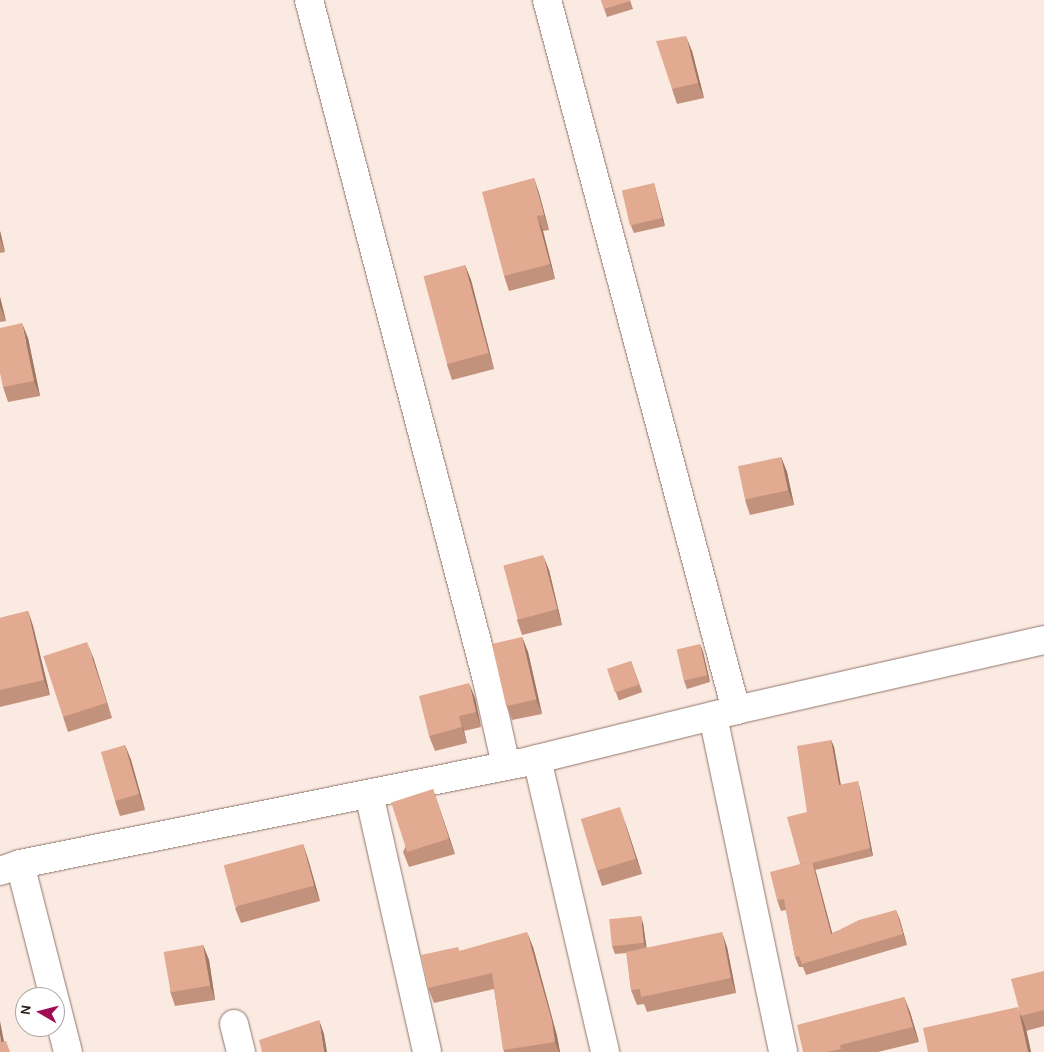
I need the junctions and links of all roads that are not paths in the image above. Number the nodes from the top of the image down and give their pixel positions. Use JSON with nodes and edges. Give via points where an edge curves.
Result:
{"nodes":[{"id":1,"x":309,"y":0,"type":"edge"},
{"id":2,"x":548,"y":0,"type":"edge"},
{"id":3,"x":1044,"y":640,"type":"edge"},
{"id":4,"x":725,"y":713,"type":"junction"},
{"id":5,"x":537,"y":759,"type":"junction"},
{"id":6,"x":506,"y":766,"type":"junction"},
{"id":7,"x":369,"y":794,"type":"junction"},
{"id":8,"x":5,"y":869,"type":"edge"},
{"id":9,"x":50,"y":987,"type":"edge"},
{"id":10,"x":234,"y":1024,"type":"dead end"},
{"id":11,"x":64,"y":1037,"type":"edge"},
{"id":12,"x":68,"y":1052,"type":"edge"},
{"id":13,"x":241,"y":1052,"type":"edge"},
{"id":14,"x":427,"y":1052,"type":"edge"},
{"id":15,"x":605,"y":1052,"type":"edge"},
{"id":16,"x":783,"y":1052,"type":"edge"}],
"edges":[{"from":1,"to":6,"type":"street","via":[[487,680]]},
{"from":2,"to":4,"type":"street"},
{"from":3,"to":4,"type":"street"},
{"from":4,"to":5,"type":"street"},
{"from":4,"to":16,"type":"street"},
{"from":5,"to":6,"type":"street"},
{"from":5,"to":15,"type":"street"},
{"from":6,"to":7,"type":"street"},
{"from":7,"to":8,"type":"street"},
{"from":7,"to":14,"type":"street"},
{"from":8,"to":9,"type":"street"},
{"from":10,"to":13,"type":"street"},
{"from":11,"to":12,"type":"street"}]}
